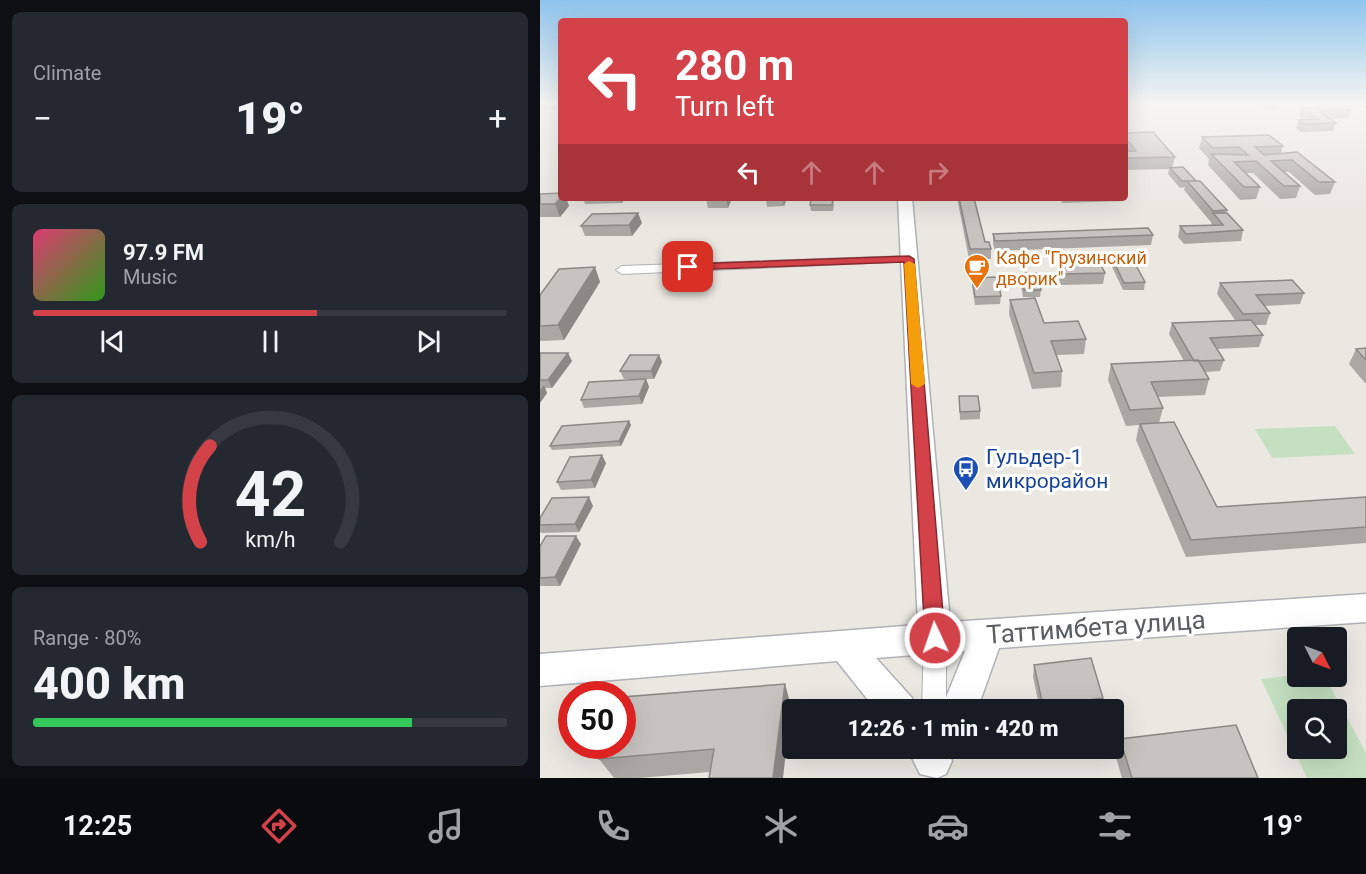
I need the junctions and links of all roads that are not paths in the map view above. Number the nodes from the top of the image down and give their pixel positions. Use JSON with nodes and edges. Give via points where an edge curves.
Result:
{"nodes":[{"id":1,"x":905,"y":201,"type":"edge"},
{"id":2,"x":909,"y":259,"type":"junction"},
{"id":3,"x":622,"y":270,"type":"dead end"},
{"id":4,"x":1366,"y":608,"type":"edge"},
{"id":5,"x":987,"y":635,"type":"junction"},
{"id":6,"x":935,"y":638,"type":"junction"},
{"id":7,"x":845,"y":646,"type":"junction"},
{"id":8,"x":540,"y":669,"type":"edge"},
{"id":9,"x":890,"y":699,"type":"edge"},
{"id":10,"x":934,"y":699,"type":"edge"},
{"id":11,"x":963,"y":699,"type":"edge"}],
"edges":[{"from":1,"to":2,"type":"main road"},
{"from":2,"to":3,"type":"street"},
{"from":2,"to":6,"type":"main road"},
{"from":4,"to":5,"type":"main road","name":"Таттимбета улица"},
{"from":5,"to":6,"type":"main road","name":"Таттимбета улица"},
{"from":5,"to":11,"type":"main road"},
{"from":6,"to":7,"type":"main road","name":"Таттимбета улица"},
{"from":6,"to":10,"type":"street"},
{"from":7,"to":8,"type":"main road","name":"Таттимбета улица"},
{"from":7,"to":9,"type":"main road"}]}
